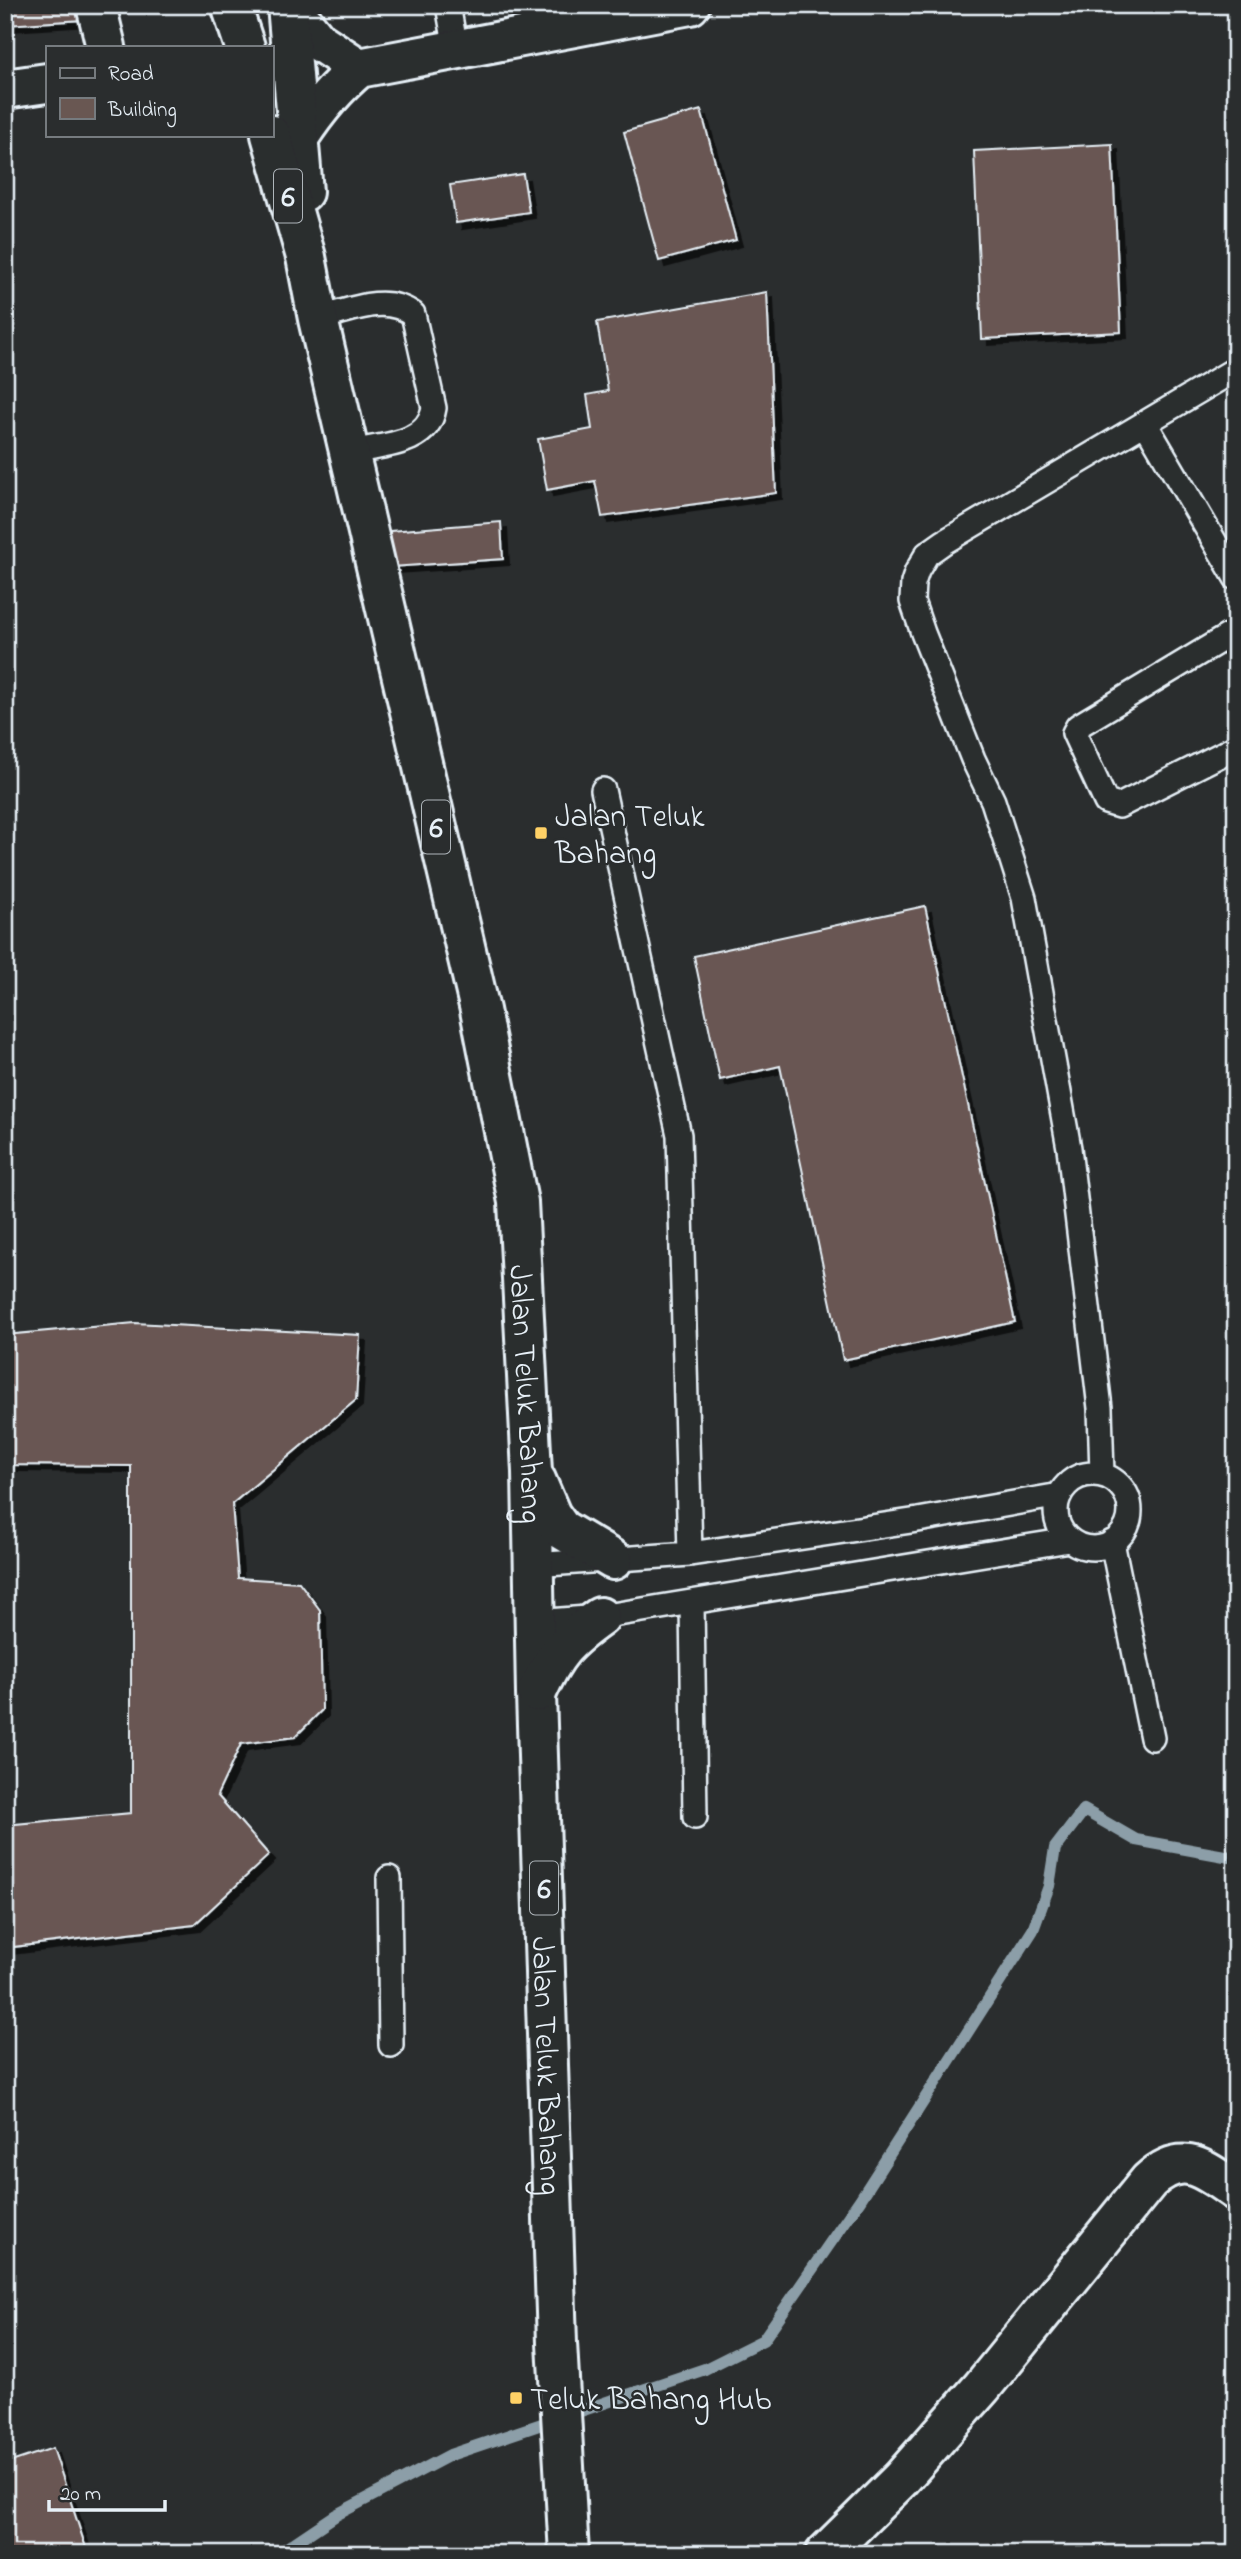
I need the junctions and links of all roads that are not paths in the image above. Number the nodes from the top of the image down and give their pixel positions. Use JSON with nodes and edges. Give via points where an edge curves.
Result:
{"nodes":[{"id":1,"x":96,"y":5,"type":"edge"},
{"id":2,"x":231,"y":5,"type":"edge"},
{"id":3,"x":288,"y":5,"type":"edge"},
{"id":4,"x":447,"y":5,"type":"edge"},
{"id":5,"x":690,"y":5,"type":"edge"},
{"id":6,"x":106,"y":46,"type":"edge"},
{"id":7,"x":245,"y":46,"type":"edge"},
{"id":8,"x":456,"y":50,"type":"junction"},
{"id":9,"x":359,"y":68,"type":"junction"},
{"id":10,"x":46,"y":83,"type":"edge"},
{"id":11,"x":5,"y":89,"type":"edge"},
{"id":12,"x":285,"y":135,"type":"edge"},
{"id":13,"x":318,"y":319,"type":"junction"},
{"id":14,"x":1236,"y":369,"type":"edge"},
{"id":15,"x":1145,"y":423,"type":"junction"},
{"id":16,"x":350,"y":452,"type":"junction"},
{"id":17,"x":1236,"y":578,"type":"edge"},
{"id":18,"x":1236,"y":631,"type":"edge"},
{"id":19,"x":1236,"y":747,"type":"edge"},
{"id":20,"x":603,"y":790,"type":"dead end"},
{"id":21,"x":532,"y":1472,"type":"junction"},
{"id":22,"x":1102,"y":1475,"type":"junction"},
{"id":23,"x":1060,"y":1495,"type":"junction"},
{"id":24,"x":1069,"y":1540,"type":"junction"},
{"id":25,"x":1112,"y":1542,"type":"junction"},
{"id":26,"x":690,"y":1554,"type":"junction"},
{"id":27,"x":613,"y":1560,"type":"junction"},
{"id":28,"x":533,"y":1565,"type":"junction"},
{"id":29,"x":692,"y":1603,"type":"junction"},
{"id":30,"x":600,"y":1617,"type":"junction"},
{"id":31,"x":535,"y":1622,"type":"junction"},
{"id":32,"x":536,"y":1694,"type":"junction"},
{"id":33,"x":1152,"y":1738,"type":"dead end"},
{"id":34,"x":695,"y":1817,"type":"dead end"},
{"id":35,"x":389,"y":1878,"type":"dead end"},
{"id":36,"x":391,"y":2045,"type":"dead end"},
{"id":37,"x":1236,"y":2191,"type":"edge"},
{"id":38,"x":569,"y":2554,"type":"edge"},
{"id":39,"x":825,"y":2554,"type":"edge"}],
"edges":[{"from":1,"to":6,"type":"main road"},
{"from":2,"to":7,"type":"main road"},
{"from":3,"to":9,"type":"main road","via":[[317,41]]},
{"from":3,"to":12,"type":"main road","name":"Jalan Teluk Bahang","number":"6"},
{"from":4,"to":8,"type":"lane"},
{"from":5,"to":8,"type":"main road"},
{"from":8,"to":9,"type":"main road"},
{"from":9,"to":12,"type":"main road"},
{"from":10,"to":11,"type":"main road"},
{"from":12,"to":13,"type":"main road","name":"Jalan Teluk Bahang","number":"6"},
{"from":13,"to":16,"type":"main road","name":"Jalan Teluk Bahang","number":"6"},
{"from":13,"to":16,"type":"lane","via":[[385,303],[413,314],[434,408],[429,426],[415,437]]},
{"from":14,"to":15,"type":"lane"},
{"from":15,"to":17,"type":"lane"},
{"from":15,"to":22,"type":"lane","via":[[927,554],[913,583],[912,601],[993,801],[1024,898],[1069,1148],[1100,1408]]},
{"from":16,"to":21,"type":"main road","name":"Jalan Teluk Bahang","number":"6","via":[[483,1023],[518,1202]]},
{"from":18,"to":19,"type":"lane","via":[[1078,726],[1074,733],[1105,802],[1113,806]]},
{"from":20,"to":26,"type":"lane","via":[[679,1135]]},
{"from":21,"to":27,"type":"main road","via":[[561,1529]]},
{"from":21,"to":28,"type":"main road","name":"Jalan Teluk Bahang","number":"6"},
{"from":22,"to":23,"type":"lane","via":[[1077,1477]]},
{"from":22,"to":25,"type":"lane","via":[[1113,1479],[1128,1499],[1128,1523]]},
{"from":23,"to":24,"type":"lane","via":[[1057,1519]]},
{"from":23,"to":26,"type":"lane"},
{"from":24,"to":25,"type":"lane","via":[[1091,1548]]},
{"from":24,"to":29,"type":"lane"},
{"from":25,"to":33,"type":"lane"},
{"from":26,"to":27,"type":"lane"},
{"from":27,"to":28,"type":"lane"},
{"from":28,"to":31,"type":"main road","name":"Jalan Teluk Bahang","number":"6"},
{"from":29,"to":30,"type":"lane"},
{"from":29,"to":34,"type":"lane"},
{"from":30,"to":31,"type":"lane"},
{"from":30,"to":32,"type":"main road","via":[[558,1652]]},
{"from":31,"to":32,"type":"main road","name":"Jalan Teluk Bahang","number":"6"},
{"from":32,"to":38,"type":"main road","name":"Jalan Teluk Bahang","number":"6","via":[[556,2343]]},
{"from":35,"to":36,"type":"lane"},
{"from":37,"to":39,"type":"main road","via":[[1194,2165],[1183,2163],[1160,2171],[910,2469]]}]}
